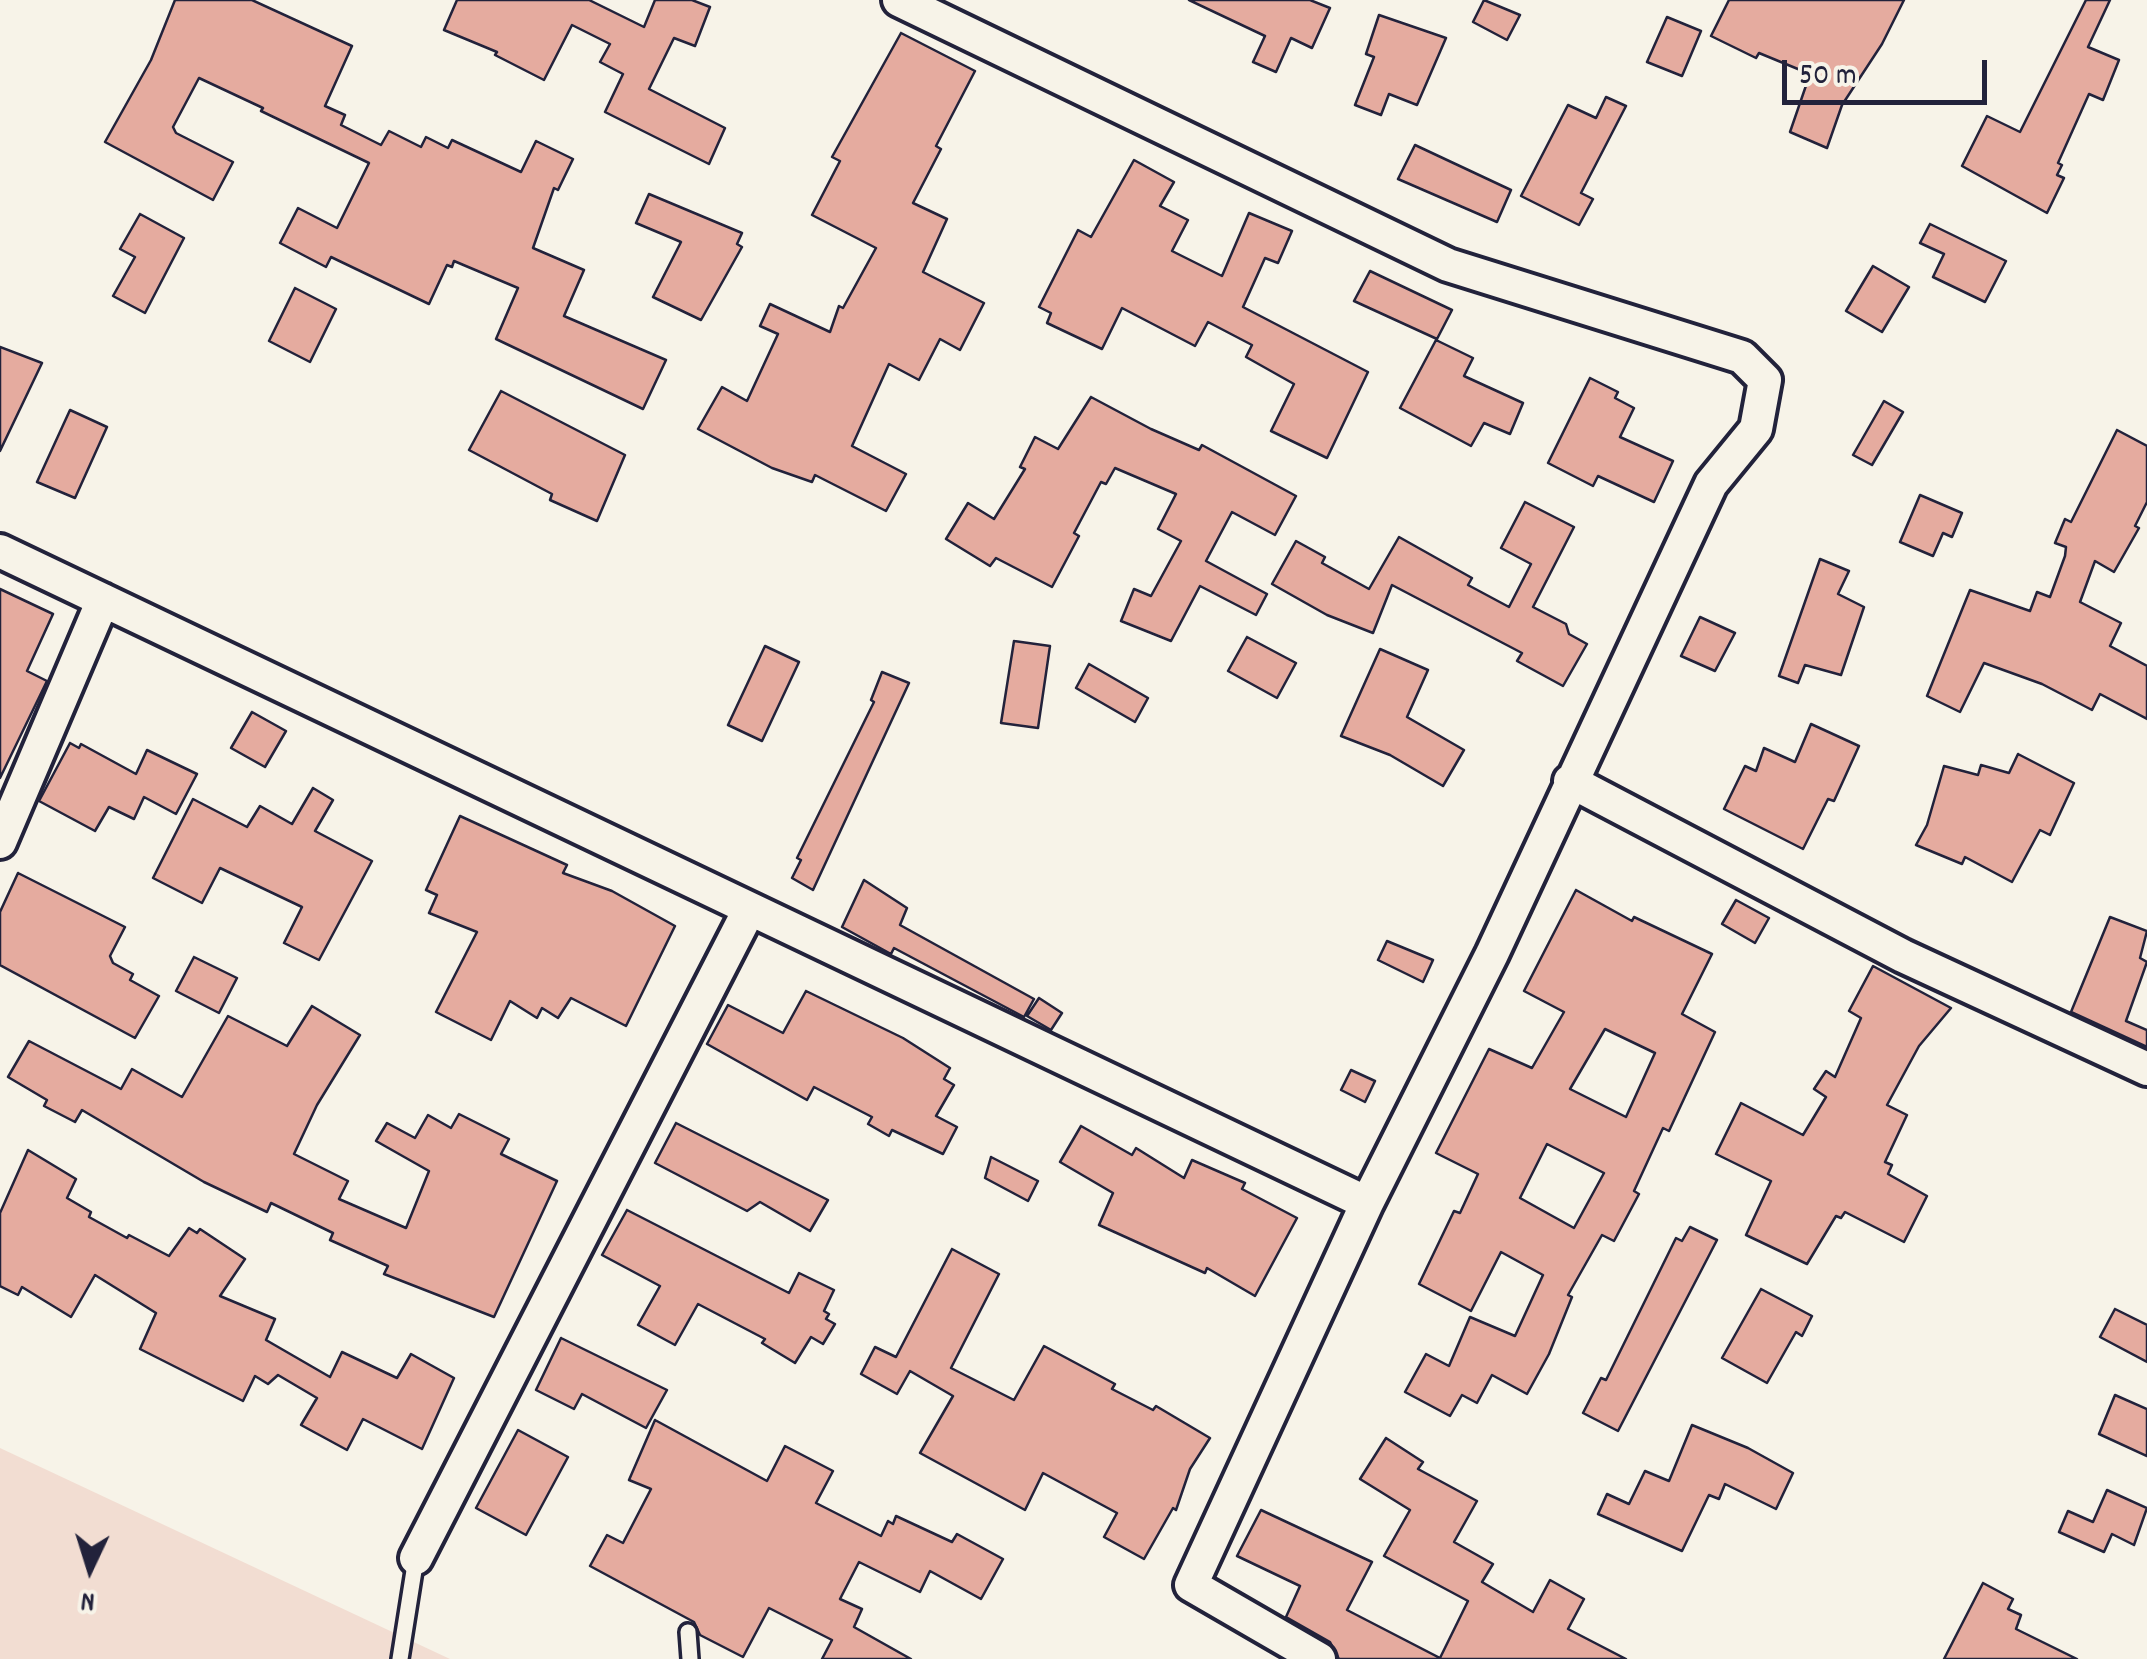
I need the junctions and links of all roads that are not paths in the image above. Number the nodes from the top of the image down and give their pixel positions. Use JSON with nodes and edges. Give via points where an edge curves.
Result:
{"nodes":[{"id":1,"x":899,"y":0,"type":"edge"},
{"id":2,"x":0,"y":551,"type":"edge"},
{"id":3,"x":103,"y":600,"type":"junction"},
{"id":4,"x":1570,"y":782,"type":"junction"},
{"id":5,"x":0,"y":842,"type":"edge"},
{"id":6,"x":750,"y":910,"type":"junction"},
{"id":7,"x":2147,"y":1069,"type":"edge"},
{"id":8,"x":1367,"y":1203,"type":"junction"},
{"id":9,"x":416,"y":1558,"type":"joint"},
{"id":10,"x":688,"y":1632,"type":"dead end"},
{"id":11,"x":400,"y":1659,"type":"edge"},
{"id":12,"x":690,"y":1659,"type":"edge"},
{"id":13,"x":1319,"y":1659,"type":"edge"}],
"edges":[{"from":1,"to":4,"type":"street","via":[[1448,265],[1742,357],[1765,380],[1756,429],[1711,484]]},
{"from":2,"to":3,"type":"street"},
{"from":3,"to":5,"type":"street"},
{"from":3,"to":6,"type":"street"},
{"from":4,"to":7,"type":"street","via":[[1902,956]]},
{"from":4,"to":8,"type":"street"},
{"from":6,"to":8,"type":"street"},
{"from":6,"to":9,"type":"street"},
{"from":8,"to":13,"type":"street","via":[[1191,1585]]},
{"from":9,"to":11,"type":"lane"},
{"from":10,"to":12,"type":"lane"}]}
